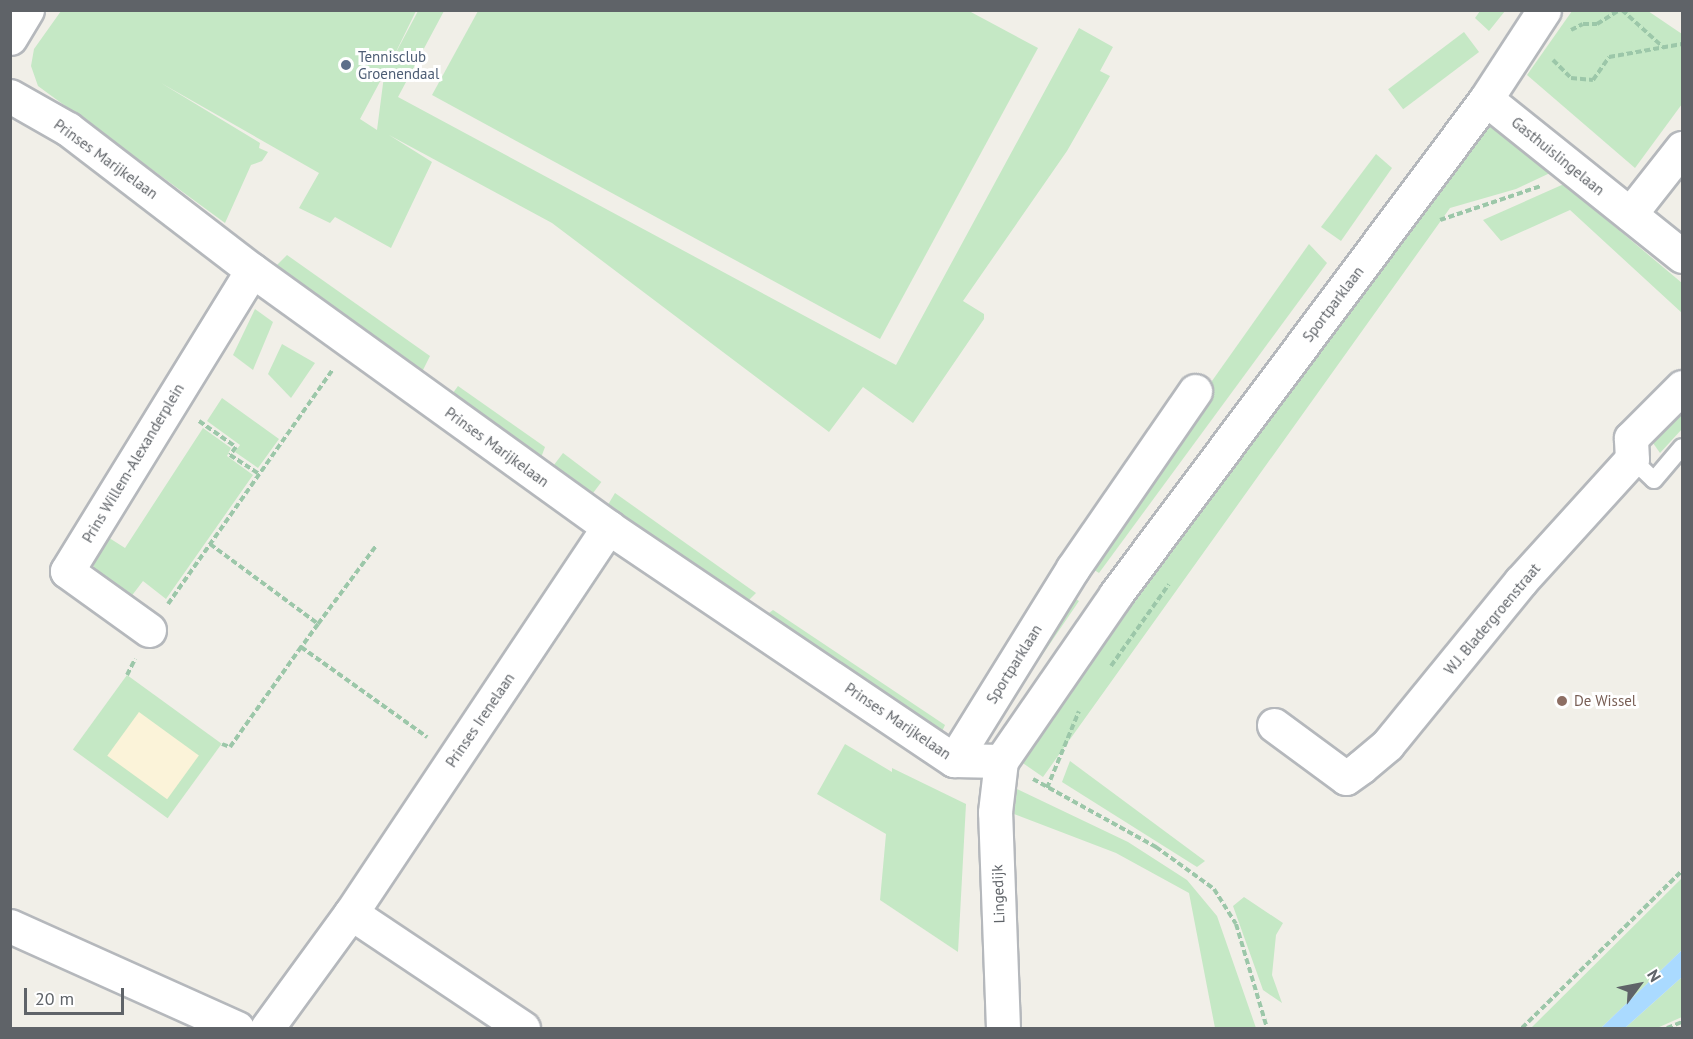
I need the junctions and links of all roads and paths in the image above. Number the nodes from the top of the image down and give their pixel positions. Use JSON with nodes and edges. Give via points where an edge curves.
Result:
{"nodes":[{"id":1,"x":27,"y":10,"type":"edge"},
{"id":2,"x":1544,"y":10,"type":"edge"},
{"id":3,"x":1620,"y":10,"type":"edge"},
{"id":4,"x":10,"y":38,"type":"edge"},
{"id":5,"x":1563,"y":39,"type":"dead end"},
{"id":6,"x":1683,"y":44,"type":"edge"},
{"id":7,"x":1663,"y":47,"type":"junction"},
{"id":8,"x":1551,"y":54,"type":"dead end"},
{"id":9,"x":10,"y":96,"type":"edge"},
{"id":10,"x":1486,"y":99,"type":"junction"},
{"id":11,"x":1683,"y":148,"type":"edge"},
{"id":12,"x":1572,"y":167,"type":"junction"},
{"id":13,"x":1630,"y":214,"type":"junction"},
{"id":14,"x":1436,"y":225,"type":"dead end"},
{"id":15,"x":1683,"y":256,"type":"edge"},
{"id":16,"x":252,"y":270,"type":"junction"},
{"id":17,"x":352,"y":342,"type":"junction"},
{"id":18,"x":1683,"y":387,"type":"edge"},
{"id":19,"x":1195,"y":391,"type":"dead end"},
{"id":20,"x":171,"y":402,"type":"junction"},
{"id":21,"x":1683,"y":447,"type":"edge"},
{"id":22,"x":1632,"y":459,"type":"junction"},
{"id":23,"x":259,"y":474,"type":"junction"},
{"id":24,"x":608,"y":527,"type":"junction"},
{"id":25,"x":210,"y":544,"type":"junction"},
{"id":26,"x":376,"y":546,"type":"dead end"},
{"id":27,"x":1073,"y":568,"type":"junction"},
{"id":28,"x":1175,"y":576,"type":"dead end"},
{"id":29,"x":1116,"y":594,"type":"junction"},
{"id":30,"x":318,"y":624,"type":"junction"},
{"id":31,"x":149,"y":630,"type":"joint"},
{"id":32,"x":301,"y":647,"type":"junction"},
{"id":33,"x":1106,"y":673,"type":"dead end"},
{"id":34,"x":1085,"y":702,"type":"dead end"},
{"id":35,"x":1274,"y":725,"type":"dead end"},
{"id":36,"x":222,"y":744,"type":"dead end"},
{"id":37,"x":455,"y":757,"type":"junction"},
{"id":38,"x":954,"y":760,"type":"junction"},
{"id":39,"x":1001,"y":761,"type":"junction"},
{"id":40,"x":1047,"y":788,"type":"junction"},
{"id":41,"x":1683,"y":871,"type":"edge"},
{"id":42,"x":351,"y":913,"type":"junction"},
{"id":43,"x":10,"y":926,"type":"edge"},
{"id":44,"x":1683,"y":1022,"type":"edge"},
{"id":45,"x":237,"y":1029,"type":"edge"},
{"id":46,"x":267,"y":1029,"type":"edge"},
{"id":47,"x":523,"y":1029,"type":"edge"},
{"id":48,"x":1003,"y":1029,"type":"edge"},
{"id":49,"x":1267,"y":1029,"type":"edge"},
{"id":50,"x":1522,"y":1029,"type":"edge"},
{"id":51,"x":1667,"y":1029,"type":"edge"}],
"edges":[{"from":1,"to":4,"type":"street"},
{"from":2,"to":10,"type":"street","name":"Sportparklaan"},
{"from":3,"to":5,"type":"path","via":[[1597,24],[1583,24]]},
{"from":3,"to":7,"type":"path"},
{"from":6,"to":7,"type":"path"},
{"from":7,"to":8,"type":"path","via":[[1609,57],[1593,80],[1571,78],[1554,64]]},
{"from":9,"to":16,"type":"street","name":"Prinses Marijkelaan","via":[[68,129]]},
{"from":10,"to":12,"type":"street","name":"Gasthuislingelaan"},
{"from":10,"to":29,"type":"street","name":"Sportparklaan"},
{"from":11,"to":13,"type":"street"},
{"from":12,"to":13,"type":"street","name":"Gasthuislingelaan"},
{"from":12,"to":14,"type":"path","via":[[1531,192],[1442,218]]},
{"from":13,"to":15,"type":"street","name":"Gasthuislingelaan"},
{"from":16,"to":17,"type":"street","name":"Prinses Marijkelaan"},
{"from":16,"to":20,"type":"street","name":"Prins Willem-Alexanderplein"},
{"from":17,"to":23,"type":"path"},
{"from":17,"to":24,"type":"street","name":"Prinses Marijkelaan"},
{"from":18,"to":22,"type":"street","via":[[1631,438]]},
{"from":19,"to":27,"type":"street","name":"Sportparklaan"},
{"from":20,"to":23,"type":"path","via":[[236,447],[231,455]]},
{"from":20,"to":31,"type":"street","name":"Prins Willem-Alexanderplein","via":[[67,571]]},
{"from":21,"to":22,"type":"lane","via":[[1654,480]]},
{"from":22,"to":35,"type":"street","name":"W.J. Bladergroenstraat","via":[[1520,582],[1388,744],[1361,767],[1346,778]]},
{"from":23,"to":25,"type":"path"},
{"from":24,"to":37,"type":"street","name":"Prinses Irenelaan"},
{"from":24,"to":38,"type":"street","name":"Prinses Marijkelaan"},
{"from":25,"to":30,"type":"path"},
{"from":25,"to":31,"type":"path"},
{"from":26,"to":30,"type":"path"},
{"from":27,"to":29,"type":"street"},
{"from":27,"to":38,"type":"street","name":"Sportparklaan"},
{"from":28,"to":33,"type":"path"},
{"from":29,"to":39,"type":"street","name":"Sportparklaan"},
{"from":30,"to":32,"type":"path"},
{"from":32,"to":36,"type":"path","via":[[230,747]]},
{"from":32,"to":37,"type":"path"},
{"from":34,"to":40,"type":"path"},
{"from":37,"to":42,"type":"street","name":"Prinses Irenelaan"},
{"from":38,"to":39,"type":"street","name":"Prinses Marijkelaan"},
{"from":39,"to":40,"type":"path"},
{"from":39,"to":48,"type":"street","name":"Lingedijk","via":[[995,812]]},
{"from":40,"to":49,"type":"path","via":[[1156,847],[1214,889],[1236,924]]},
{"from":41,"to":50,"type":"path"},
{"from":42,"to":46,"type":"street","name":"Prinses Irenelaan"},
{"from":42,"to":47,"type":"street"},
{"from":43,"to":45,"type":"street"},
{"from":44,"to":51,"type":"path"}]}
